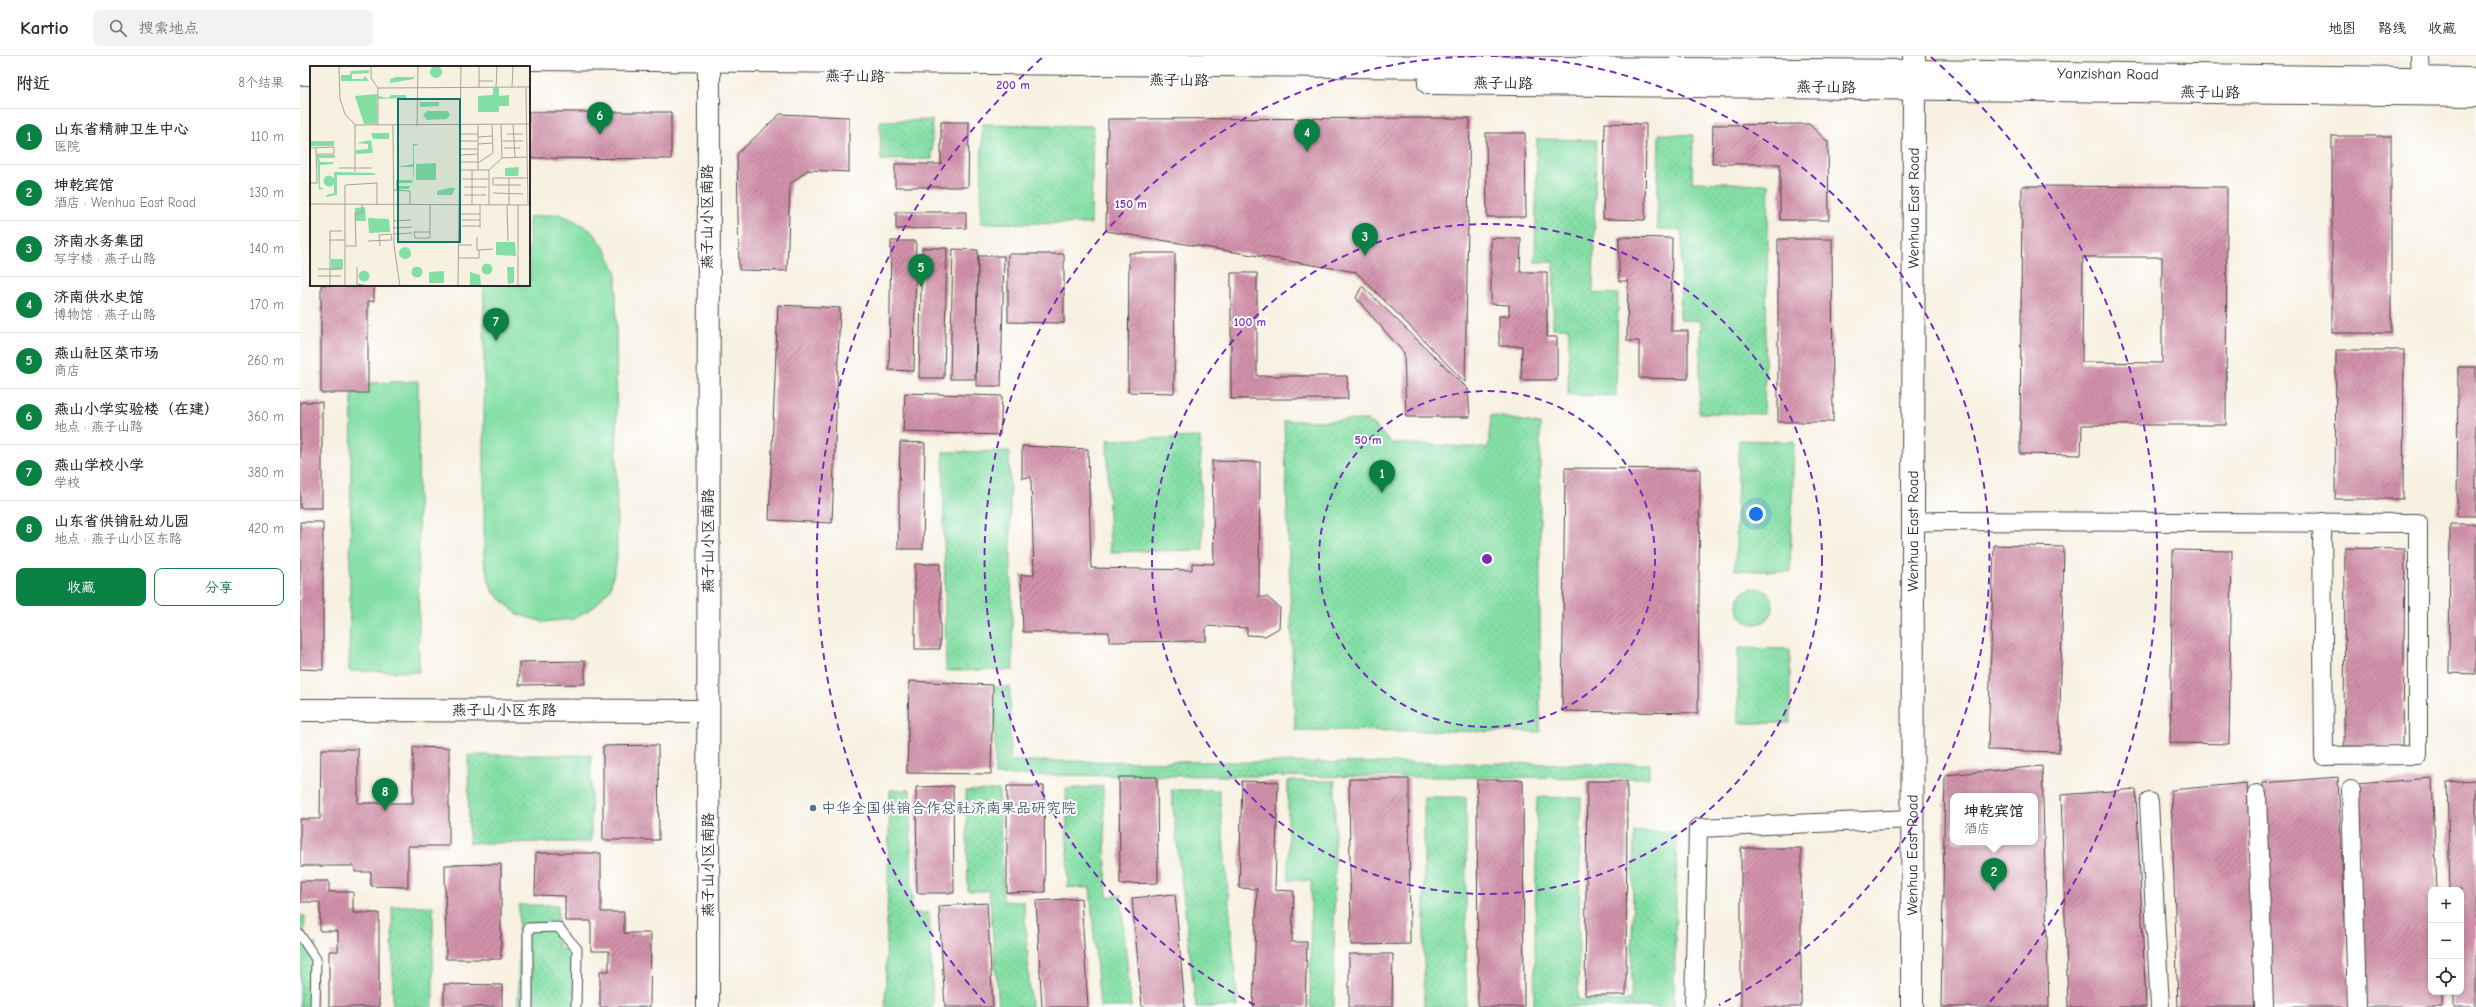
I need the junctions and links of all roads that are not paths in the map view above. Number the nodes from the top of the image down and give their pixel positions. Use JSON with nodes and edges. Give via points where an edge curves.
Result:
{"nodes":[{"id":1,"x":2420,"y":56,"type":"edge"},
{"id":2,"x":300,"y":57,"type":"edge"},
{"id":3,"x":843,"y":59,"type":"edge"},
{"id":4,"x":948,"y":60,"type":"edge"},
{"id":5,"x":1065,"y":60,"type":"edge"},
{"id":6,"x":1153,"y":60,"type":"edge"},
{"id":7,"x":1260,"y":61,"type":"edge"},
{"id":8,"x":1384,"y":61,"type":"edge"},
{"id":9,"x":709,"y":64,"type":"edge"},
{"id":10,"x":1914,"y":72,"type":"edge"},
{"id":11,"x":530,"y":74,"type":"edge"},
{"id":12,"x":2421,"y":78,"type":"junction"},
{"id":13,"x":2476,"y":79,"type":"edge"},
{"id":14,"x":2476,"y":95,"type":"edge"},
{"id":15,"x":1914,"y":522,"type":"junction"},
{"id":16,"x":2322,"y":522,"type":"junction"},
{"id":17,"x":300,"y":710,"type":"edge"},
{"id":18,"x":708,"y":711,"type":"junction"},
{"id":19,"x":2351,"y":790,"type":"dead end"},
{"id":20,"x":2257,"y":794,"type":"dead end"},
{"id":21,"x":2149,"y":802,"type":"dead end"},
{"id":22,"x":1913,"y":819,"type":"junction"},
{"id":23,"x":300,"y":935,"type":"edge"},
{"id":24,"x":315,"y":1007,"type":"edge"},
{"id":25,"x":528,"y":1007,"type":"edge"},
{"id":26,"x":576,"y":1007,"type":"edge"},
{"id":27,"x":708,"y":1007,"type":"edge"},
{"id":28,"x":1694,"y":1007,"type":"edge"},
{"id":29,"x":1912,"y":1007,"type":"edge"},
{"id":30,"x":2160,"y":1007,"type":"edge"},
{"id":31,"x":2264,"y":1007,"type":"edge"},
{"id":32,"x":2357,"y":1007,"type":"edge"}],
"edges":[{"from":1,"to":12,"type":"street"},
{"from":2,"to":9,"type":"street","name":"Yanzishan Road"},
{"from":3,"to":4,"type":"street","name":"Yanzishan Road"},
{"from":3,"to":9,"type":"street","name":"Yanzishan Road"},
{"from":4,"to":5,"type":"street","name":"Yanzishan Road"},
{"from":5,"to":6,"type":"street","name":"Yanzishan Road"},
{"from":6,"to":7,"type":"street","name":"Yanzishan Road"},
{"from":7,"to":8,"type":"street","name":"Yanzishan Road"},
{"from":8,"to":10,"type":"street","name":"Yanzishan Road"},
{"from":9,"to":10,"type":"street","name":"燕子山路"},
{"from":9,"to":11,"type":"street","name":"燕子山路"},
{"from":9,"to":18,"type":"street","name":"燕子山小区南路"},
{"from":10,"to":12,"type":"street","name":"Yanzishan Road"},
{"from":10,"to":14,"type":"street","name":"燕子山路"},
{"from":10,"to":15,"type":"street","name":"Wenhua East Road"},
{"from":12,"to":13,"type":"street","name":"Yanzishan Road"},
{"from":15,"to":16,"type":"street"},
{"from":15,"to":22,"type":"street","name":"Wenhua East Road"},
{"from":16,"to":16,"type":"street","via":[[2418,523],[2418,755],[2324,756]]},
{"from":17,"to":18,"type":"street","name":"燕子山小区东路"},
{"from":18,"to":27,"type":"street","name":"燕子山小区南路"},
{"from":19,"to":32,"type":"street"},
{"from":20,"to":31,"type":"street"},
{"from":21,"to":30,"type":"street"},
{"from":22,"to":28,"type":"street","via":[[1698,828]]},
{"from":22,"to":29,"type":"street","name":"Wenhua East Road"},
{"from":23,"to":24,"type":"lane","via":[[316,959]]},
{"from":25,"to":26,"type":"lane","via":[[528,928],[558,928],[577,949]]}]}
